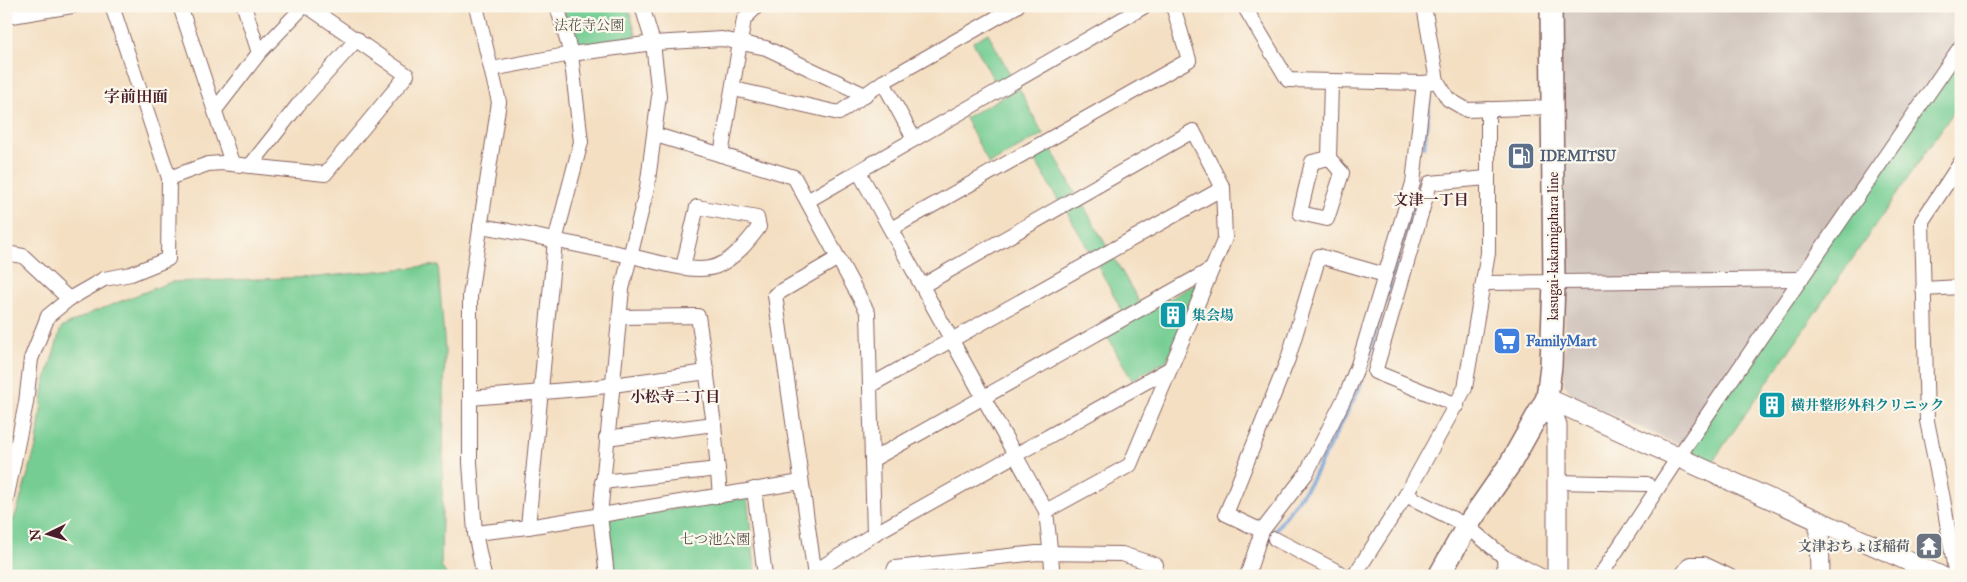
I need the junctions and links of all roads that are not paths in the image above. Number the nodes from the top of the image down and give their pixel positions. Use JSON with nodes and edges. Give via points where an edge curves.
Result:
{"nodes":[{"id":1,"x":72,"y":6,"type":"edge"},
{"id":2,"x":112,"y":6,"type":"edge"},
{"id":3,"x":180,"y":6,"type":"edge"},
{"id":4,"x":244,"y":6,"type":"edge"},
{"id":5,"x":306,"y":6,"type":"edge"},
{"id":6,"x":476,"y":6,"type":"edge"},
{"id":7,"x":557,"y":6,"type":"edge"},
{"id":8,"x":642,"y":6,"type":"edge"},
{"id":9,"x":757,"y":6,"type":"edge"},
{"id":10,"x":1017,"y":6,"type":"edge"},
{"id":11,"x":1145,"y":6,"type":"edge"},
{"id":12,"x":1173,"y":6,"type":"edge"},
{"id":13,"x":1244,"y":6,"type":"edge"},
{"id":14,"x":1424,"y":6,"type":"edge"},
{"id":15,"x":1551,"y":6,"type":"edge"},
{"id":16,"x":33,"y":10,"type":"edge"},
{"id":17,"x":6,"y":17,"type":"edge"},
{"id":18,"x":357,"y":39,"type":"junction"},
{"id":19,"x":741,"y":41,"type":"junction"},
{"id":20,"x":654,"y":43,"type":"junction"},
{"id":21,"x":1961,"y":46,"type":"edge"},
{"id":22,"x":259,"y":53,"type":"junction"},
{"id":23,"x":571,"y":54,"type":"junction"},
{"id":24,"x":492,"y":69,"type":"junction"},
{"id":25,"x":883,"y":82,"type":"junction"},
{"id":26,"x":1430,"y":82,"type":"junction"},
{"id":27,"x":1331,"y":83,"type":"junction"},
{"id":28,"x":734,"y":89,"type":"junction"},
{"id":29,"x":865,"y":95,"type":"junction"},
{"id":30,"x":1552,"y":107,"type":"junction"},
{"id":31,"x":1488,"y":109,"type":"junction"},
{"id":32,"x":215,"y":110,"type":"junction"},
{"id":33,"x":656,"y":135,"type":"junction"},
{"id":34,"x":914,"y":139,"type":"junction"},
{"id":35,"x":721,"y":155,"type":"junction"},
{"id":36,"x":1329,"y":158,"type":"dead end"},
{"id":37,"x":1961,"y":162,"type":"edge"},
{"id":38,"x":232,"y":163,"type":"junction"},
{"id":39,"x":250,"y":166,"type":"junction"},
{"id":40,"x":859,"y":172,"type":"junction"},
{"id":41,"x":169,"y":178,"type":"junction"},
{"id":42,"x":1488,"y":178,"type":"junction"},
{"id":43,"x":1223,"y":188,"type":"junction"},
{"id":44,"x":809,"y":200,"type":"junction"},
{"id":45,"x":480,"y":226,"type":"junction"},
{"id":46,"x":891,"y":229,"type":"junction"},
{"id":47,"x":555,"y":241,"type":"junction"},
{"id":48,"x":6,"y":253,"type":"edge"},
{"id":49,"x":629,"y":256,"type":"junction"},
{"id":50,"x":838,"y":258,"type":"junction"},
{"id":51,"x":683,"y":267,"type":"junction"},
{"id":52,"x":1210,"y":270,"type":"junction"},
{"id":53,"x":1385,"y":275,"type":"junction"},
{"id":54,"x":1801,"y":279,"type":"junction"},
{"id":55,"x":1483,"y":283,"type":"junction"},
{"id":56,"x":1554,"y":283,"type":"junction"},
{"id":57,"x":922,"y":286,"type":"junction"},
{"id":58,"x":1961,"y":287,"type":"edge"},
{"id":59,"x":1923,"y":289,"type":"junction"},
{"id":60,"x":69,"y":300,"type":"junction"},
{"id":61,"x":619,"y":317,"type":"junction"},
{"id":62,"x":953,"y":341,"type":"junction"},
{"id":63,"x":1169,"y":369,"type":"junction"},
{"id":64,"x":707,"y":372,"type":"junction"},
{"id":65,"x":612,"y":384,"type":"junction"},
{"id":66,"x":871,"y":385,"type":"junction"},
{"id":67,"x":540,"y":393,"type":"junction"},
{"id":68,"x":470,"y":398,"type":"junction"},
{"id":69,"x":984,"y":398,"type":"junction"},
{"id":70,"x":1547,"y":398,"type":"junction"},
{"id":71,"x":1457,"y":405,"type":"junction"},
{"id":72,"x":714,"y":424,"type":"junction"},
{"id":73,"x":606,"y":438,"type":"junction"},
{"id":74,"x":1014,"y":456,"type":"junction"},
{"id":75,"x":1679,"y":456,"type":"junction"},
{"id":76,"x":872,"y":460,"type":"junction"},
{"id":77,"x":718,"y":469,"type":"junction"},
{"id":78,"x":602,"y":482,"type":"junction"},
{"id":79,"x":801,"y":482,"type":"junction"},
{"id":80,"x":1556,"y":482,"type":"junction"},
{"id":81,"x":1647,"y":484,"type":"dead end"},
{"id":82,"x":754,"y":489,"type":"junction"},
{"id":83,"x":1406,"y":495,"type":"junction"},
{"id":84,"x":720,"y":496,"type":"junction"},
{"id":85,"x":6,"y":500,"type":"edge"},
{"id":86,"x":1046,"y":511,"type":"junction"},
{"id":87,"x":600,"y":515,"type":"junction"},
{"id":88,"x":1819,"y":521,"type":"junction"},
{"id":89,"x":1467,"y":526,"type":"junction"},
{"id":90,"x":528,"y":527,"type":"junction"},
{"id":91,"x":1262,"y":531,"type":"junction"},
{"id":92,"x":475,"y":533,"type":"junction"},
{"id":93,"x":874,"y":534,"type":"junction"},
{"id":94,"x":1274,"y":539,"type":"dead end"},
{"id":95,"x":1050,"y":554,"type":"junction"},
{"id":96,"x":1504,"y":557,"type":"junction"},
{"id":97,"x":814,"y":574,"type":"edge"},
{"id":98,"x":484,"y":576,"type":"edge"},
{"id":99,"x":607,"y":576,"type":"edge"},
{"id":100,"x":765,"y":576,"type":"edge"},
{"id":101,"x":892,"y":576,"type":"edge"},
{"id":102,"x":1052,"y":576,"type":"edge"},
{"id":103,"x":1152,"y":576,"type":"edge"},
{"id":104,"x":1247,"y":576,"type":"edge"},
{"id":105,"x":1346,"y":576,"type":"edge"},
{"id":106,"x":1354,"y":576,"type":"edge"},
{"id":107,"x":1439,"y":576,"type":"edge"},
{"id":108,"x":1505,"y":576,"type":"edge"},
{"id":109,"x":1541,"y":576,"type":"edge"},
{"id":110,"x":1557,"y":576,"type":"edge"},
{"id":111,"x":1600,"y":576,"type":"edge"},
{"id":112,"x":1681,"y":576,"type":"edge"},
{"id":113,"x":1728,"y":576,"type":"edge"},
{"id":114,"x":1820,"y":576,"type":"edge"},
{"id":115,"x":1941,"y":576,"type":"edge"},
{"id":116,"x":1956,"y":576,"type":"edge"}],
"edges":[{"from":1,"to":16,"type":"street"},
{"from":2,"to":41,"type":"street"},
{"from":3,"to":32,"type":"street"},
{"from":4,"to":22,"type":"street"},
{"from":5,"to":18,"type":"street"},
{"from":5,"to":22,"type":"street"},
{"from":6,"to":24,"type":"street"},
{"from":7,"to":23,"type":"street"},
{"from":8,"to":20,"type":"street"},
{"from":9,"to":19,"type":"street","via":[[744,19]]},
{"from":10,"to":25,"type":"street"},
{"from":11,"to":34,"type":"street"},
{"from":12,"to":46,"type":"street","via":[[1189,60]]},
{"from":13,"to":27,"type":"street","via":[[1288,80]]},
{"from":14,"to":26,"type":"street"},
{"from":15,"to":30,"type":"main road","name":"kasugai-kakamigahara line"},
{"from":16,"to":17,"type":"street"},
{"from":18,"to":39,"type":"street","via":[[298,105]]},
{"from":18,"to":39,"type":"street","via":[[407,75],[325,174]]},
{"from":19,"to":20,"type":"street"},
{"from":19,"to":28,"type":"street"},
{"from":19,"to":29,"type":"street","via":[[766,48]]},
{"from":20,"to":23,"type":"street"},
{"from":20,"to":33,"type":"street","via":[[659,96]]},
{"from":21,"to":54,"type":"street"},
{"from":22,"to":32,"type":"street"},
{"from":23,"to":24,"type":"street"},
{"from":23,"to":47,"type":"street","via":[[581,142]]},
{"from":24,"to":45,"type":"street","via":[[499,102]]},
{"from":25,"to":29,"type":"street"},
{"from":25,"to":34,"type":"street"},
{"from":26,"to":27,"type":"street"},
{"from":26,"to":31,"type":"street","via":[[1448,99],[1467,110]]},
{"from":26,"to":53,"type":"street","via":[[1413,183]]},
{"from":27,"to":36,"type":"street"},
{"from":28,"to":29,"type":"street","via":[[839,113]]},
{"from":28,"to":35,"type":"street"},
{"from":30,"to":31,"type":"street"},
{"from":30,"to":56,"type":"main road","name":"kasugai-kakamigahara line"},
{"from":31,"to":42,"type":"street"},
{"from":32,"to":38,"type":"street"},
{"from":33,"to":35,"type":"street"},
{"from":33,"to":49,"type":"street","via":[[647,188]]},
{"from":34,"to":40,"type":"street"},
{"from":35,"to":44,"type":"street","via":[[794,177]]},
{"from":37,"to":59,"type":"street","via":[[1922,221]]},
{"from":38,"to":39,"type":"street"},
{"from":38,"to":41,"type":"street","via":[[208,164]]},
{"from":40,"to":44,"type":"street"},
{"from":40,"to":46,"type":"street"},
{"from":41,"to":60,"type":"street","via":[[168,259],[132,274],[104,279]]},
{"from":42,"to":55,"type":"street","via":[[1488,253]]},
{"from":42,"to":71,"type":"street","via":[[1430,182],[1375,372]]},
{"from":43,"to":52,"type":"street","via":[[1226,238]]},
{"from":43,"to":57,"type":"street","via":[[1193,131]]},
{"from":43,"to":62,"type":"street"},
{"from":44,"to":50,"type":"street"},
{"from":45,"to":47,"type":"street"},
{"from":45,"to":68,"type":"street","via":[[470,296]]},
{"from":46,"to":57,"type":"street"},
{"from":47,"to":49,"type":"street"},
{"from":47,"to":67,"type":"street"},
{"from":48,"to":60,"type":"street","via":[[23,256]]},
{"from":49,"to":51,"type":"street"},
{"from":49,"to":61,"type":"street"},
{"from":50,"to":66,"type":"street","via":[[868,313]]},
{"from":50,"to":79,"type":"street","via":[[775,295]]},
{"from":51,"to":51,"type":"street","via":[[717,266],[744,246],[759,227],[757,218],[698,207]]},
{"from":52,"to":63,"type":"street"},
{"from":52,"to":69,"type":"street"},
{"from":53,"to":91,"type":"street","via":[[1346,393],[1306,474]]},
{"from":53,"to":91,"type":"street","via":[[1319,256],[1288,359],[1226,514]]},
{"from":54,"to":56,"type":"street"},
{"from":54,"to":75,"type":"street"},
{"from":55,"to":56,"type":"street"},
{"from":55,"to":71,"type":"street","via":[[1466,388]]},
{"from":56,"to":70,"type":"main road","name":"kasugai-kakamigahara line"},
{"from":57,"to":62,"type":"street"},
{"from":58,"to":59,"type":"street"},
{"from":59,"to":116,"type":"street","via":[[1927,421]]},
{"from":60,"to":85,"type":"street","via":[[48,316],[31,359],[26,403]]},
{"from":61,"to":64,"type":"street","via":[[698,316]]},
{"from":61,"to":65,"type":"street"},
{"from":62,"to":66,"type":"street"},
{"from":62,"to":69,"type":"street"},
{"from":63,"to":74,"type":"street"},
{"from":63,"to":86,"type":"street","via":[[1130,465]]},
{"from":64,"to":65,"type":"street"},
{"from":64,"to":72,"type":"street"},
{"from":65,"to":67,"type":"street"},
{"from":65,"to":73,"type":"street"},
{"from":66,"to":76,"type":"street"},
{"from":67,"to":68,"type":"street"},
{"from":67,"to":90,"type":"street"},
{"from":68,"to":92,"type":"street"},
{"from":69,"to":74,"type":"street"},
{"from":69,"to":76,"type":"street"},
{"from":70,"to":75,"type":"street"},
{"from":70,"to":80,"type":"street","via":[[1556,425]]},
{"from":70,"to":89,"type":"main road","name":"kasugai-kakamigahara line","via":[[1510,464]]},
{"from":71,"to":83,"type":"street"},
{"from":72,"to":73,"type":"street"},
{"from":72,"to":77,"type":"street"},
{"from":73,"to":78,"type":"street"},
{"from":74,"to":86,"type":"street"},
{"from":74,"to":93,"type":"street"},
{"from":75,"to":88,"type":"street"},
{"from":75,"to":111,"type":"street"},
{"from":76,"to":93,"type":"street"},
{"from":77,"to":78,"type":"street"},
{"from":77,"to":84,"type":"street"},
{"from":78,"to":87,"type":"street"},
{"from":79,"to":82,"type":"street"},
{"from":79,"to":97,"type":"street"},
{"from":80,"to":81,"type":"street"},
{"from":80,"to":110,"type":"street"},
{"from":82,"to":84,"type":"street"},
{"from":82,"to":100,"type":"street"},
{"from":83,"to":89,"type":"street"},
{"from":83,"to":106,"type":"street"},
{"from":84,"to":87,"type":"street"},
{"from":86,"to":95,"type":"street"},
{"from":87,"to":90,"type":"street"},
{"from":87,"to":99,"type":"street"},
{"from":88,"to":114,"type":"street"},
{"from":88,"to":115,"type":"street"},
{"from":89,"to":96,"type":"street"},
{"from":89,"to":107,"type":"main road","name":"kasugai-kakamigahara line"},
{"from":90,"to":92,"type":"street"},
{"from":91,"to":104,"type":"street"},
{"from":92,"to":98,"type":"street"},
{"from":93,"to":97,"type":"street"},
{"from":94,"to":105,"type":"street"},
{"from":95,"to":101,"type":"street","via":[[895,568]]},
{"from":95,"to":102,"type":"street"},
{"from":95,"to":103,"type":"street","via":[[1122,554],[1156,565]]},
{"from":96,"to":108,"type":"street"},
{"from":96,"to":109,"type":"street"},
{"from":112,"to":113,"type":"street","via":[[1690,564],[1700,563]]}]}
